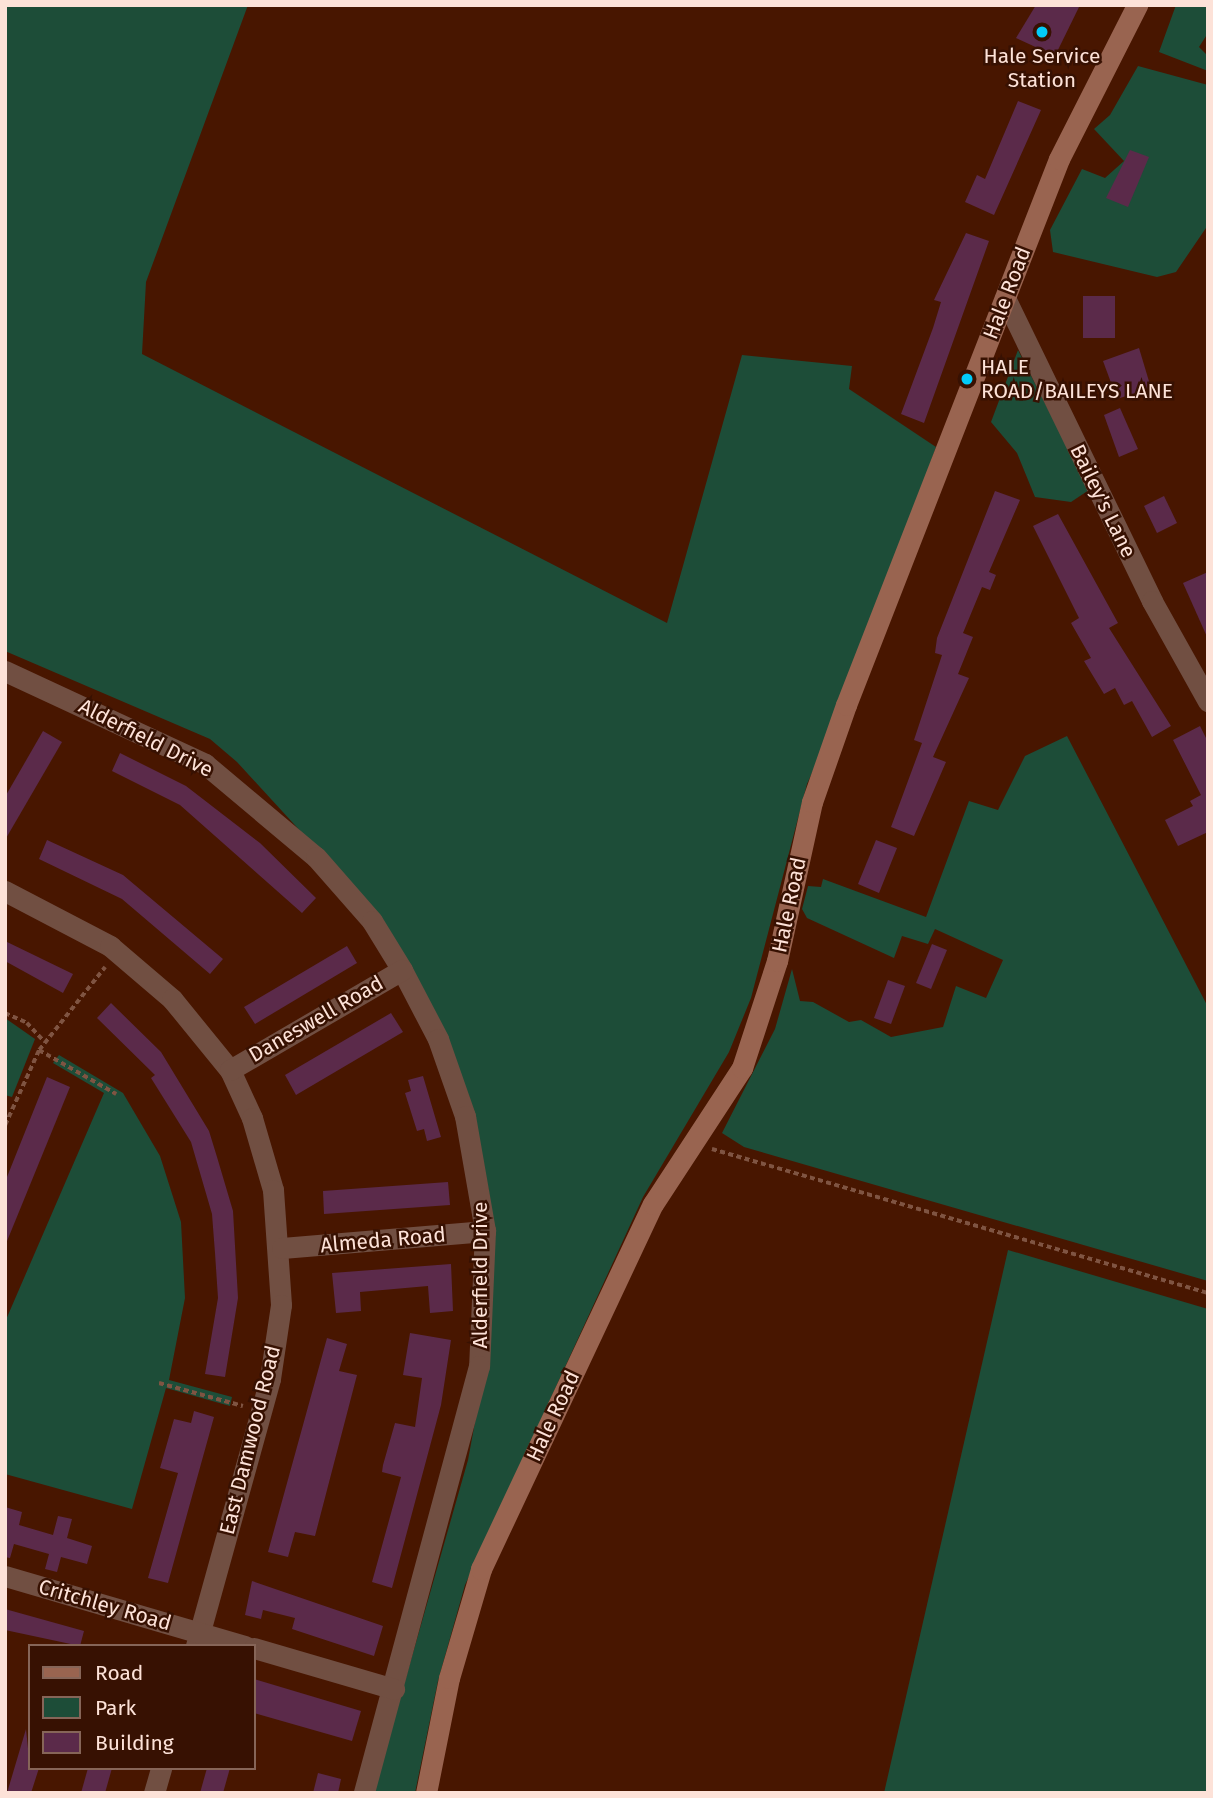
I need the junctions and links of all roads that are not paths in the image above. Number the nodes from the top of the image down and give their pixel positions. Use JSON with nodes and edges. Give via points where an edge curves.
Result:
{"nodes":[{"id":1,"x":1137,"y":5,"type":"edge"},
{"id":2,"x":1005,"y":298,"type":"junction"},
{"id":3,"x":10,"y":673,"type":"edge"},
{"id":4,"x":5,"y":694,"type":"edge"},
{"id":5,"x":1208,"y":701,"type":"edge"},
{"id":6,"x":5,"y":891,"type":"edge"},
{"id":7,"x":402,"y":970,"type":"junction"},
{"id":8,"x":230,"y":1070,"type":"junction"},
{"id":9,"x":485,"y":1231,"type":"junction"},
{"id":10,"x":282,"y":1248,"type":"junction"},
{"id":11,"x":5,"y":1576,"type":"edge"},
{"id":12,"x":198,"y":1639,"type":"edge"},
{"id":13,"x":231,"y":1644,"type":"edge"},
{"id":14,"x":256,"y":1649,"type":"edge"},
{"id":15,"x":394,"y":1689,"type":"junction"},
{"id":16,"x":160,"y":1770,"type":"edge"},
{"id":17,"x":154,"y":1793,"type":"edge"},
{"id":18,"x":364,"y":1793,"type":"edge"},
{"id":19,"x":426,"y":1793,"type":"edge"}],
"edges":[{"from":1,"to":2,"type":"street","name":"Hale Road","via":[[1059,159]]},
{"from":2,"to":5,"type":"street","name":"Bailey's Lane","via":[[1152,601]]},
{"from":2,"to":19,"type":"street","name":"Hale Road","via":[[812,802],[777,961],[742,1068],[653,1204],[481,1569],[449,1678]]},
{"from":3,"to":4,"type":"street"},
{"from":3,"to":7,"type":"street","name":"Alderfield Drive","via":[[205,764],[244,792],[316,857],[372,921]]},
{"from":6,"to":8,"type":"street","name":"East Damwood Road","via":[[117,951],[172,999]]},
{"from":7,"to":8,"type":"street","name":"Daneswell Road"},
{"from":7,"to":9,"type":"street","name":"Alderfield Drive","via":[[438,1039],[465,1116]]},
{"from":8,"to":10,"type":"street","name":"East Damwood Road","via":[[265,1160]]},
{"from":9,"to":10,"type":"street","name":"Almeda Road"},
{"from":9,"to":15,"type":"street","name":"Alderfield Drive","via":[[479,1366]]},
{"from":10,"to":12,"type":"street","name":"East Damwood Road","via":[[281,1305],[262,1411]]},
{"from":11,"to":12,"type":"street","name":"Critchley Road"},
{"from":12,"to":13,"type":"street","name":"Critchley Road"},
{"from":14,"to":15,"type":"street"},
{"from":15,"to":18,"type":"street","name":"Alderfield Drive"},
{"from":16,"to":17,"type":"street"}]}
